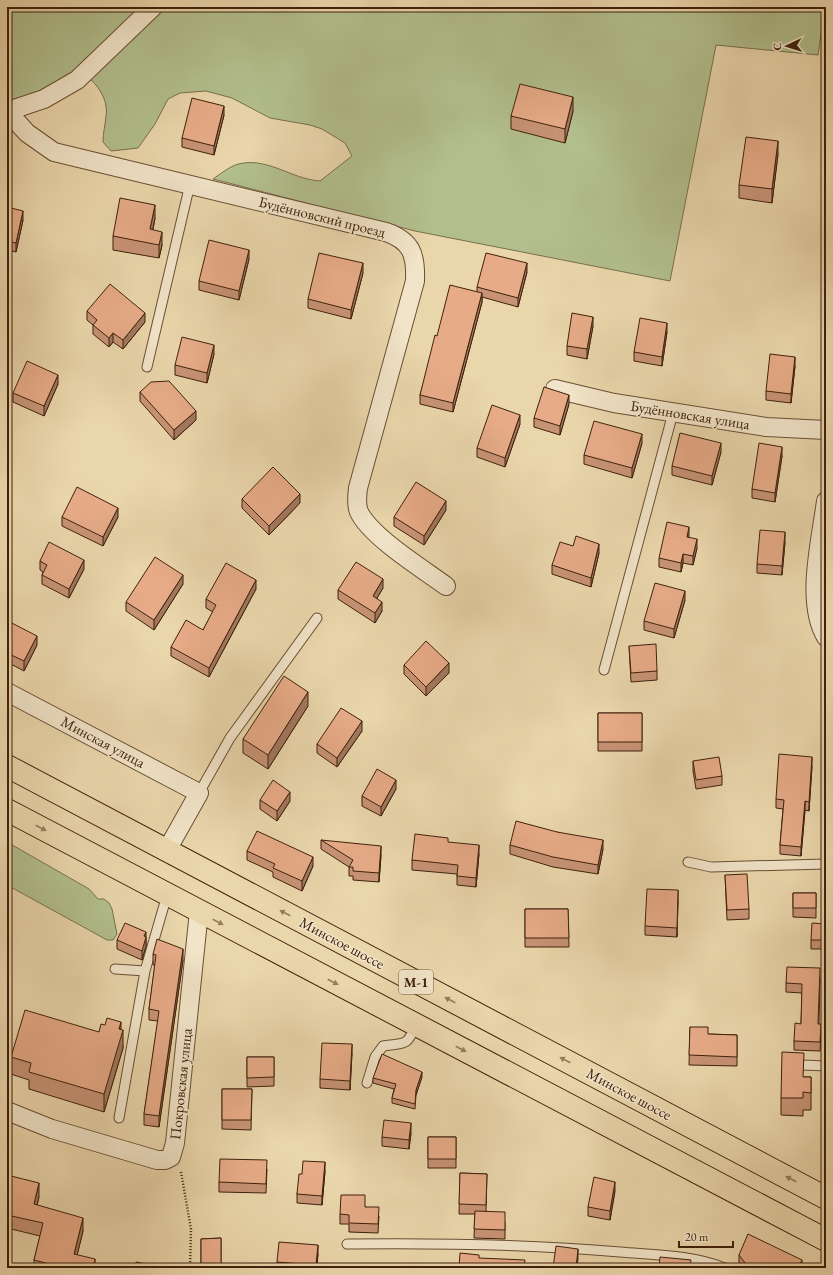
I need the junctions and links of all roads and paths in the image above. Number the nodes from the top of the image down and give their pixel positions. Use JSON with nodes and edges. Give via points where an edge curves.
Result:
{"nodes":[{"id":1,"x":153,"y":7,"type":"edge"},
{"id":2,"x":7,"y":111,"type":"edge"},
{"id":3,"x":190,"y":184,"type":"junction"},
{"id":4,"x":147,"y":367,"type":"dead end"},
{"id":5,"x":555,"y":389,"type":"edge"},
{"id":6,"x":673,"y":413,"type":"junction"},
{"id":7,"x":826,"y":430,"type":"edge"},
{"id":8,"x":826,"y":500,"type":"edge"},
{"id":9,"x":446,"y":586,"type":"dead end"},
{"id":10,"x":317,"y":618,"type":"dead end"},
{"id":11,"x":826,"y":637,"type":"edge"},
{"id":12,"x":604,"y":670,"type":"dead end"},
{"id":13,"x":7,"y":692,"type":"edge"},
{"id":14,"x":7,"y":766,"type":"edge"},
{"id":15,"x":199,"y":793,"type":"junction"},
{"id":16,"x":7,"y":810,"type":"edge"},
{"id":17,"x":167,"y":850,"type":"junction"},
{"id":18,"x":688,"y":862,"type":"dead end"},
{"id":19,"x":826,"y":864,"type":"edge"},
{"id":20,"x":167,"y":895,"type":"junction"},
{"id":21,"x":198,"y":911,"type":"junction"},
{"id":22,"x":115,"y":969,"type":"dead end"},
{"id":23,"x":145,"y":971,"type":"junction"},
{"id":24,"x":416,"y":1025,"type":"junction"},
{"id":25,"x":803,"y":1065,"type":"edge"},
{"id":26,"x":826,"y":1066,"type":"edge"},
{"id":27,"x":367,"y":1083,"type":"dead end"},
{"id":28,"x":7,"y":1111,"type":"edge"},
{"id":29,"x":119,"y":1118,"type":"dead end"},
{"id":30,"x":171,"y":1157,"type":"junction"},
{"id":31,"x":826,"y":1198,"type":"edge"},
{"id":32,"x":826,"y":1240,"type":"edge"},
{"id":33,"x":347,"y":1244,"type":"dead end"},
{"id":34,"x":190,"y":1268,"type":"edge"},
{"id":35,"x":725,"y":1268,"type":"edge"}],
"edges":[{"from":1,"to":2,"type":"street","via":[[77,80],[44,99]]},
{"from":2,"to":3,"type":"street","name":"Будённовский проезд","via":[[27,133],[54,152]]},
{"from":3,"to":4,"type":"lane"},
{"from":3,"to":9,"type":"street","name":"Будённовский проезд","via":[[386,232],[399,237],[410,248],[415,264],[415,281],[358,488],[357,502],[359,513],[376,534]]},
{"from":5,"to":6,"type":"street","name":"Будённовская улица"},
{"from":6,"to":7,"type":"street","name":"Будённовская улица","via":[[766,427]]},
{"from":6,"to":12,"type":"lane"},
{"from":8,"to":11,"type":"street","via":[[815,608],[820,627]]},
{"from":10,"to":15,"type":"lane","via":[[230,738]]},
{"from":13,"to":15,"type":"street","name":"Минская улица"},
{"from":14,"to":17,"type":"highway","name":"Минское шоссе","number":"М-1"},
{"from":15,"to":17,"type":"street"},
{"from":16,"to":20,"type":"highway","number":"М-1","one_way":true},
{"from":31,"to":17,"type":"highway","name":"Минское шоссе","number":"М-1","one_way":true},
{"from":18,"to":19,"type":"lane","via":[[711,867]]},
{"from":20,"to":21,"type":"highway","number":"М-1"},
{"from":20,"to":23,"type":"lane"},
{"from":21,"to":24,"type":"highway","number":"М-1","one_way":true},
{"from":21,"to":30,"type":"street","name":"Покровская улица","via":[[175,1143]]},
{"from":22,"to":23,"type":"lane"},
{"from":23,"to":29,"type":"lane"},
{"from":24,"to":27,"type":"lane","via":[[410,1040],[402,1045],[383,1046],[375,1057]]},
{"from":24,"to":32,"type":"highway","number":"М-1","one_way":true},
{"from":25,"to":26,"type":"lane"},
{"from":28,"to":30,"type":"street","name":"Покровская улица","via":[[52,1129],[157,1160]]},
{"from":30,"to":34,"type":"path","via":[[181,1170],[186,1194],[191,1229]]},
{"from":33,"to":35,"type":"lane","via":[[412,1243],[574,1248],[695,1258]]}]}
